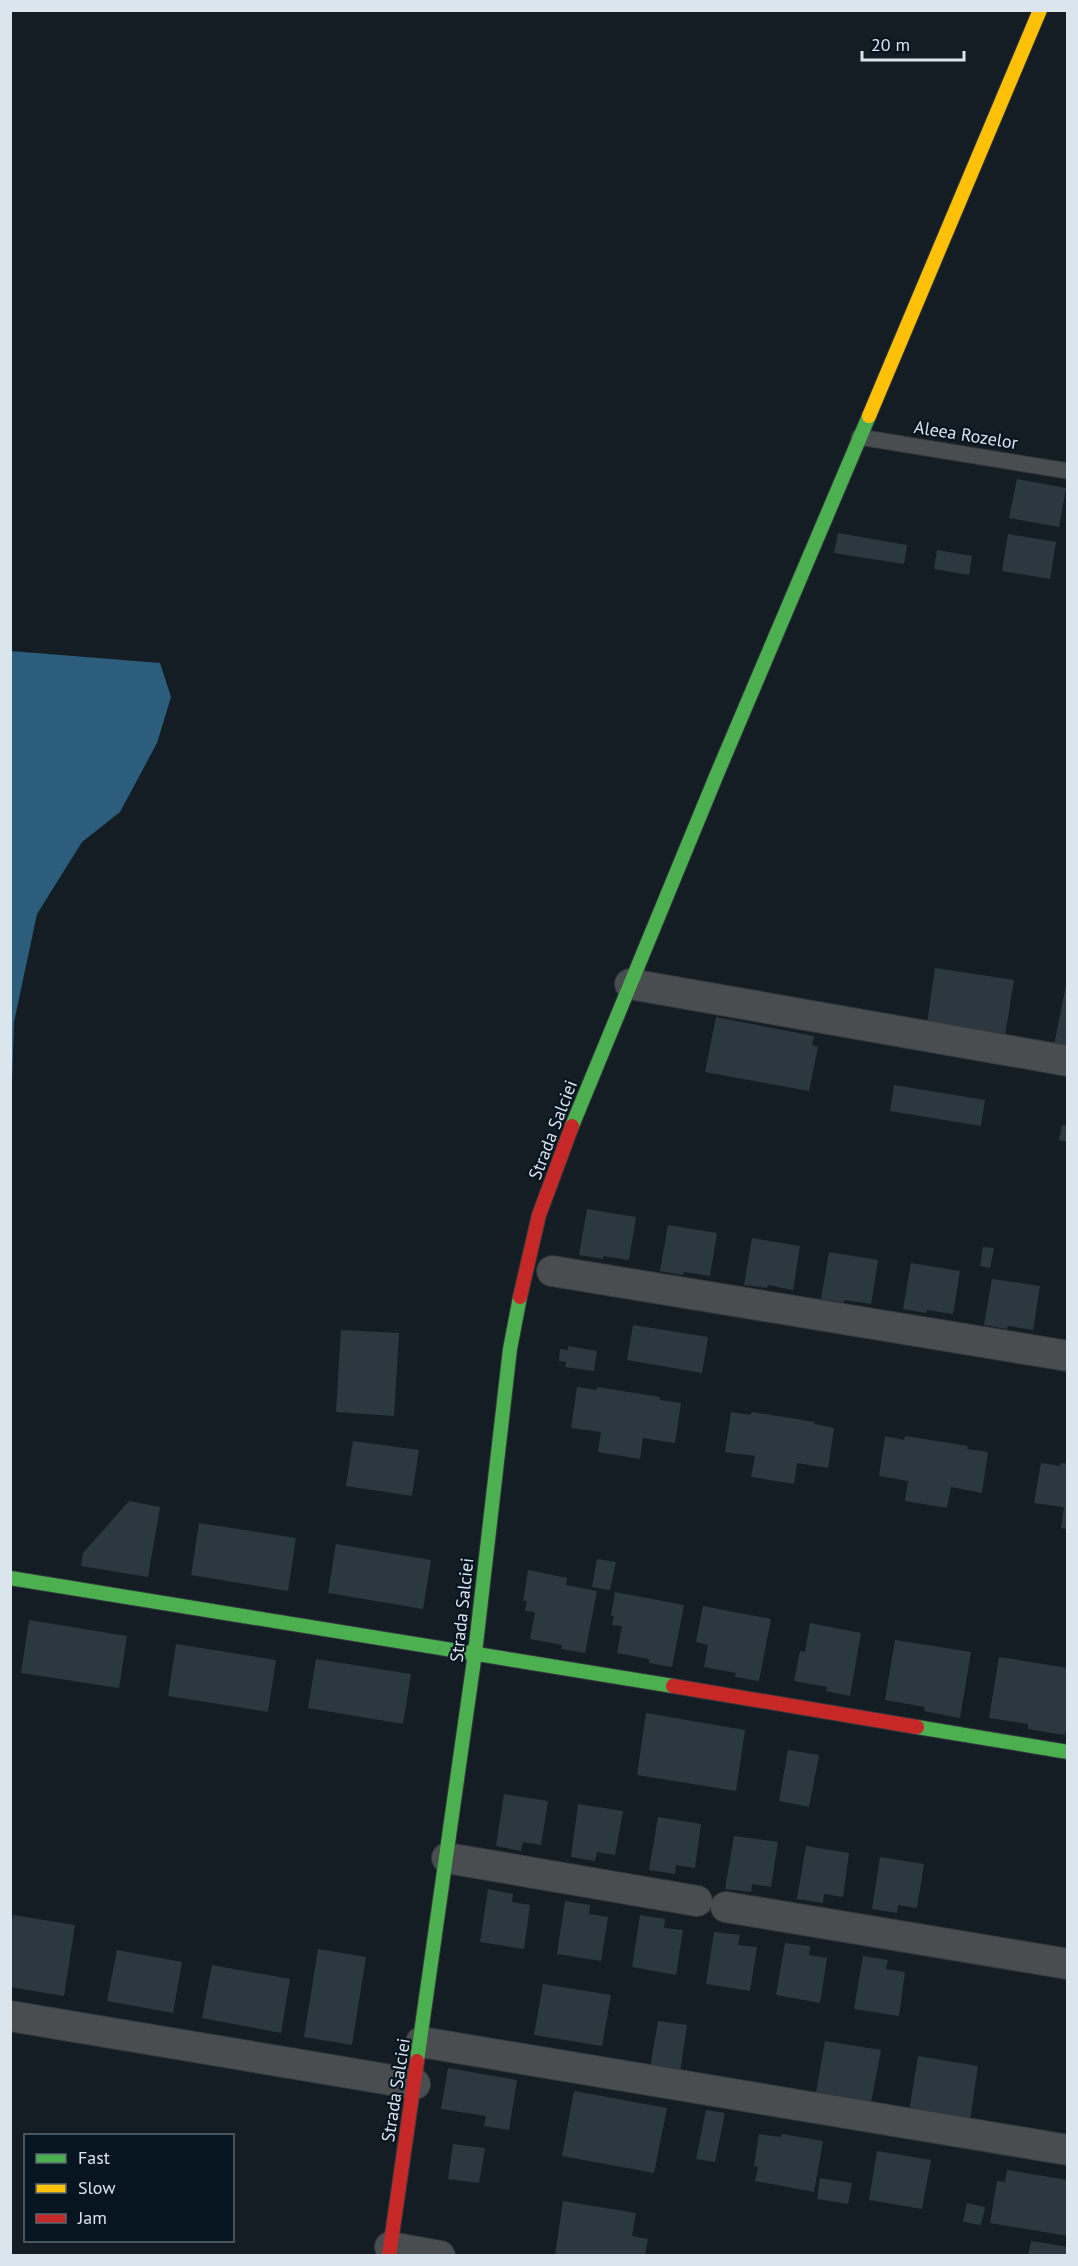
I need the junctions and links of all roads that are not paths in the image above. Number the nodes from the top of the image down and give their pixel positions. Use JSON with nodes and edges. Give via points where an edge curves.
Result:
{"nodes":[{"id":1,"x":1040,"y":10,"type":"edge"},
{"id":2,"x":859,"y":438,"type":"junction"},
{"id":3,"x":1068,"y":471,"type":"edge"},
{"id":4,"x":630,"y":984,"type":"junction"},
{"id":5,"x":1068,"y":1061,"type":"edge"},
{"id":6,"x":552,"y":1271,"type":"dead end"},
{"id":7,"x":1068,"y":1356,"type":"edge"},
{"id":8,"x":10,"y":1578,"type":"edge"},
{"id":9,"x":475,"y":1653,"type":"junction"},
{"id":10,"x":1068,"y":1752,"type":"edge"},
{"id":11,"x":447,"y":1858,"type":"junction"},
{"id":12,"x":697,"y":1901,"type":"dead end"},
{"id":13,"x":726,"y":1907,"type":"dead end"},
{"id":14,"x":1068,"y":1964,"type":"edge"},
{"id":15,"x":10,"y":2016,"type":"edge"},
{"id":16,"x":421,"y":2042,"type":"junction"},
{"id":17,"x":415,"y":2084,"type":"junction"},
{"id":18,"x":1068,"y":2150,"type":"edge"},
{"id":19,"x":390,"y":2251,"type":"edge"},
{"id":20,"x":440,"y":2256,"type":"edge"}],
"edges":[{"from":1,"to":2,"type":"street","name":"Strada Salciei"},
{"from":2,"to":3,"type":"lane","name":"Aleea Rozelor"},
{"from":2,"to":4,"type":"street","name":"Strada Salciei"},
{"from":4,"to":5,"type":"street"},
{"from":4,"to":9,"type":"street","name":"Strada Salciei","via":[[539,1215],[524,1274],[510,1349]]},
{"from":6,"to":7,"type":"street"},
{"from":8,"to":9,"type":"street"},
{"from":9,"to":10,"type":"street"},
{"from":9,"to":11,"type":"street","name":"Strada Salciei"},
{"from":11,"to":12,"type":"street"},
{"from":11,"to":16,"type":"street","name":"Strada Salciei"},
{"from":13,"to":14,"type":"street"},
{"from":15,"to":17,"type":"street"},
{"from":16,"to":17,"type":"street","name":"Strada Salciei"},
{"from":16,"to":18,"type":"street"},
{"from":17,"to":19,"type":"street","name":"Strada Salciei"},
{"from":19,"to":20,"type":"street"}]}
